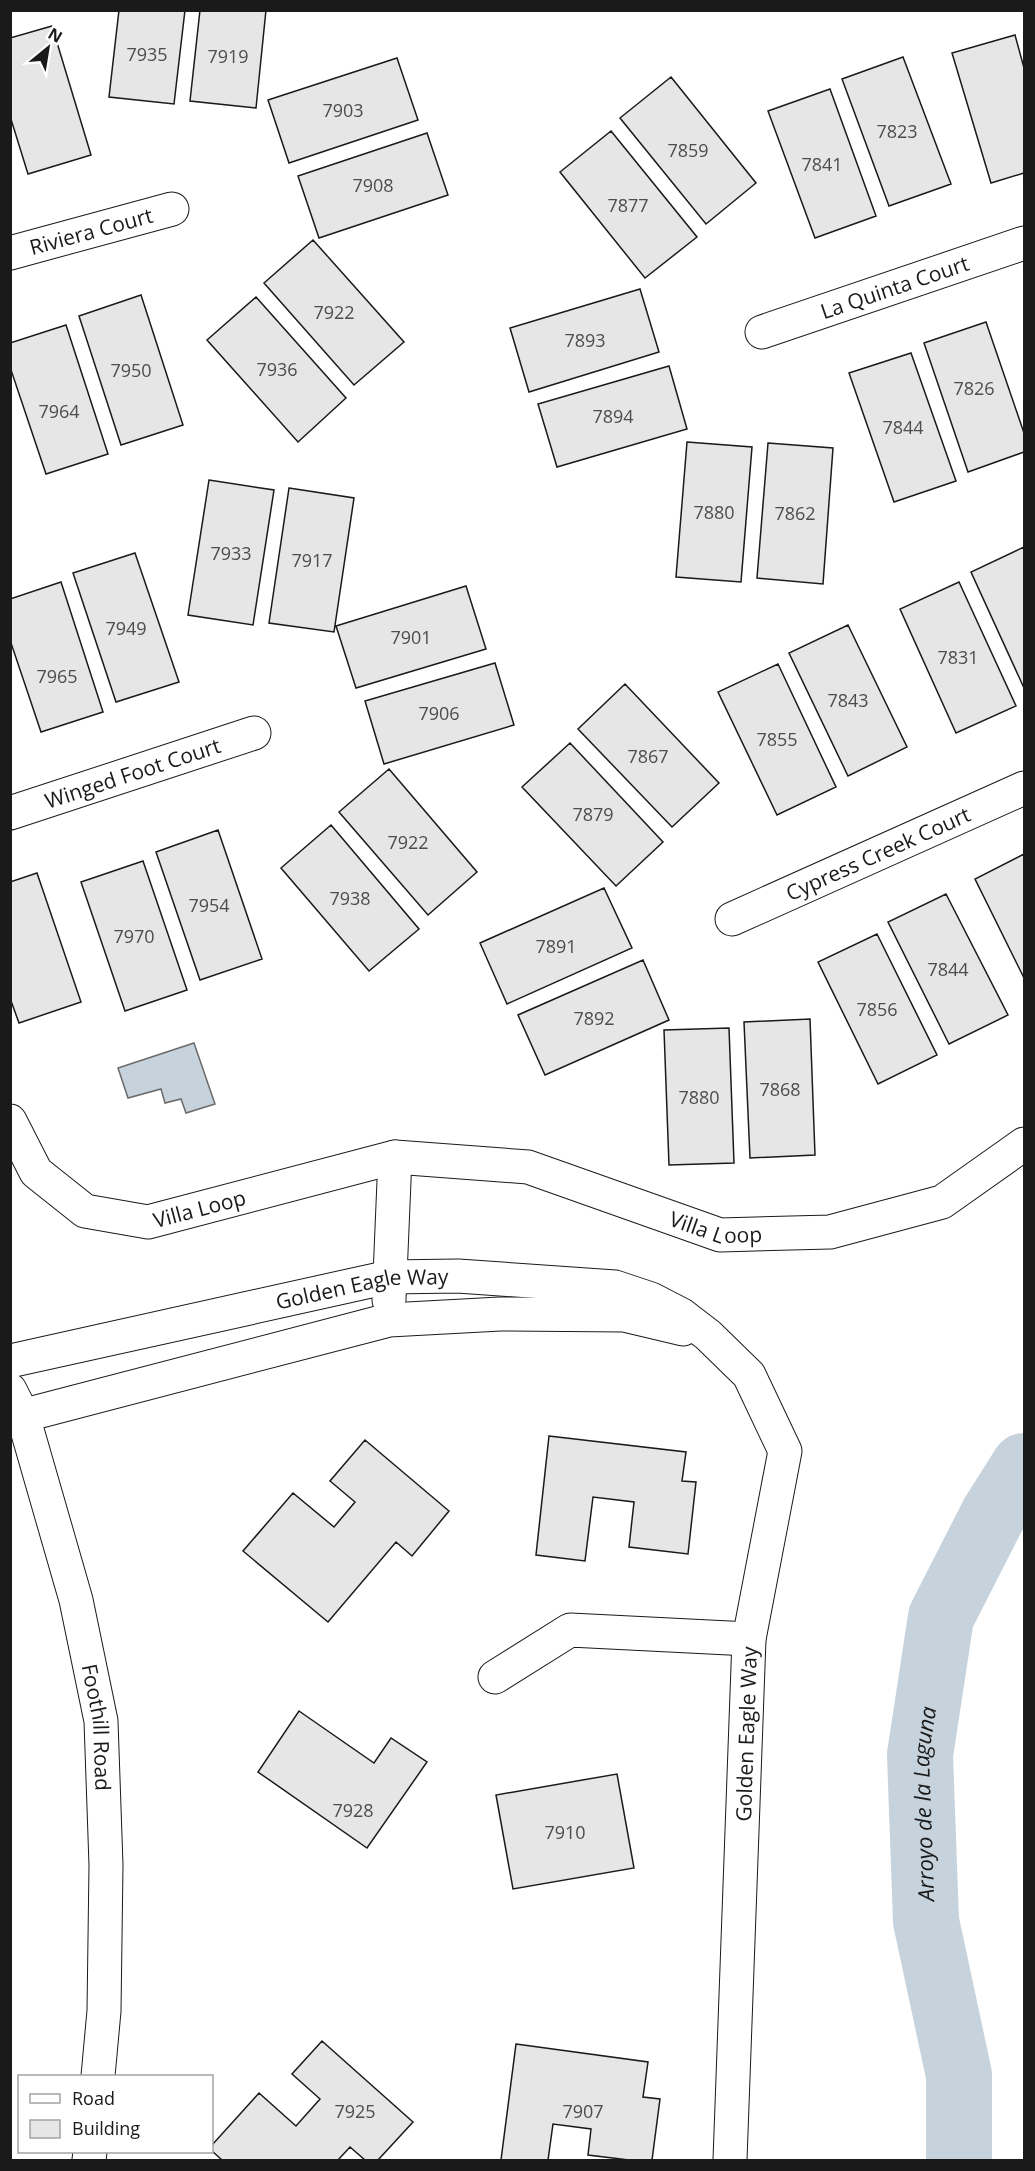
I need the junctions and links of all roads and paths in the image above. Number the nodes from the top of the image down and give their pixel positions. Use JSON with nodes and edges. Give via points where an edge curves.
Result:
{"nodes":[{"id":1,"x":172,"y":209,"type":"dead end"},
{"id":2,"x":1024,"y":243,"type":"edge"},
{"id":3,"x":10,"y":254,"type":"edge"},
{"id":4,"x":762,"y":332,"type":"dead end"},
{"id":5,"x":254,"y":733,"type":"dead end"},
{"id":6,"x":1024,"y":788,"type":"edge"},
{"id":7,"x":10,"y":813,"type":"edge"},
{"id":8,"x":732,"y":919,"type":"dead end"},
{"id":9,"x":10,"y":1121,"type":"edge"},
{"id":10,"x":1024,"y":1144,"type":"edge"},
{"id":11,"x":395,"y":1157,"type":"junction"},
{"id":12,"x":389,"y":1277,"type":"junction"},
{"id":13,"x":389,"y":1320,"type":"junction"},
{"id":14,"x":708,"y":1335,"type":"junction"},
{"id":15,"x":10,"y":1361,"type":"edge"},
{"id":16,"x":15,"y":1408,"type":"edge"},
{"id":17,"x":749,"y":1639,"type":"junction"},
{"id":18,"x":495,"y":1677,"type":"dead end"},
{"id":19,"x":98,"y":2075,"type":"edge"},
{"id":20,"x":730,"y":2160,"type":"edge"}],
"edges":[{"from":1,"to":3,"type":"street","name":"Riviera Court"},
{"from":2,"to":4,"type":"street","name":"La Quinta Court"},
{"from":5,"to":7,"type":"street","name":"Winged Foot Court"},
{"from":6,"to":8,"type":"street","name":"Cypress Creek Court"},
{"from":9,"to":11,"type":"street","name":"Villa Loop","via":[[36,1172],[85,1211],[148,1222]]},
{"from":10,"to":11,"type":"street","name":"Villa Loop","via":[[942,1202],[830,1232],[720,1235],[528,1167]]},
{"from":11,"to":12,"type":"street"},
{"from":12,"to":13,"type":"street"},
{"from":12,"to":14,"type":"street","name":"Golden Eagle Way","via":[[458,1276],[615,1287],[661,1304]]},
{"from":12,"to":15,"type":"street","name":"Golden Eagle Way"},
{"from":13,"to":14,"type":"street","name":"Golden Eagle Way","via":[[500,1314],[624,1316]]},
{"from":13,"to":16,"type":"street","name":"Golden Eagle Way"},
{"from":14,"to":17,"type":"street","name":"Golden Eagle Way","via":[[749,1375],[785,1451]]},
{"from":16,"to":19,"type":"street","name":"Foothill Road","via":[[76,1600],[101,1721],[106,1865],[105,2011]]},
{"from":17,"to":18,"type":"street","via":[[570,1630]]},
{"from":17,"to":20,"type":"street","name":"Golden Eagle Way"}]}
